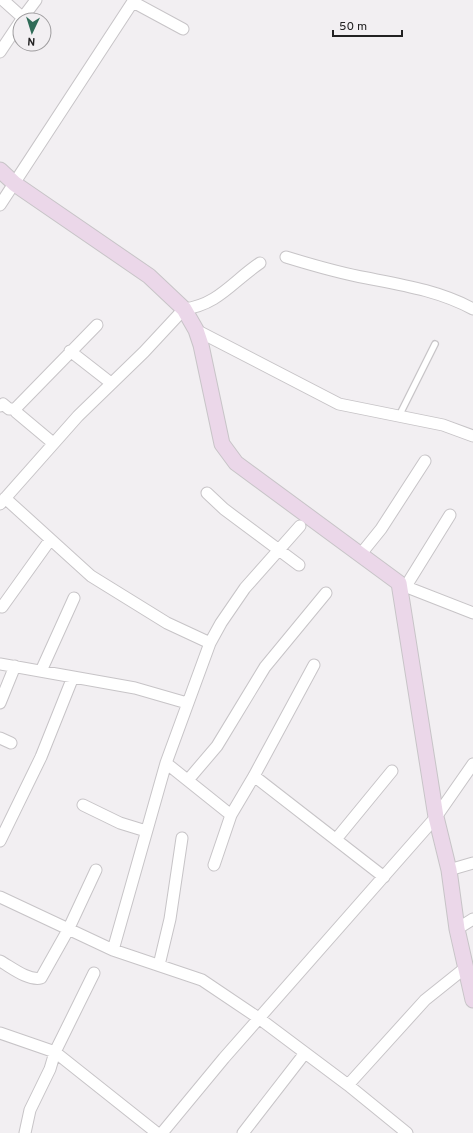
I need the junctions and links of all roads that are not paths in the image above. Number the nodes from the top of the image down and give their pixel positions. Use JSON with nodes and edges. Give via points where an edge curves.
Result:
{"nodes":[{"id":1,"x":3,"y":0,"type":"edge"},
{"id":2,"x":36,"y":0,"type":"edge"},
{"id":3,"x":133,"y":1,"type":"edge"},
{"id":4,"x":14,"y":12,"type":"edge"},
{"id":5,"x":27,"y":12,"type":"edge"},
{"id":6,"x":183,"y":29,"type":"dead end"},
{"id":7,"x":12,"y":34,"type":"edge"},
{"id":8,"x":0,"y":52,"type":"edge"},
{"id":9,"x":0,"y":170,"type":"edge"},
{"id":10,"x":15,"y":184,"type":"junction"},
{"id":11,"x":0,"y":205,"type":"edge"},
{"id":12,"x":286,"y":257,"type":"dead end"},
{"id":13,"x":260,"y":263,"type":"dead end"},
{"id":14,"x":184,"y":309,"type":"junction"},
{"id":15,"x":473,"y":309,"type":"edge"},
{"id":16,"x":97,"y":324,"type":"dead end"},
{"id":17,"x":196,"y":330,"type":"junction"},
{"id":18,"x":434,"y":344,"type":"dead end"},
{"id":19,"x":70,"y":350,"type":"junction"},
{"id":20,"x":111,"y":383,"type":"junction"},
{"id":21,"x":0,"y":406,"type":"edge"},
{"id":22,"x":14,"y":409,"type":"junction"},
{"id":23,"x":399,"y":417,"type":"junction"},
{"id":24,"x":473,"y":436,"type":"edge"},
{"id":25,"x":53,"y":443,"type":"junction"},
{"id":26,"x":425,"y":461,"type":"dead end"},
{"id":27,"x":207,"y":493,"type":"dead end"},
{"id":28,"x":2,"y":501,"type":"edge"},
{"id":29,"x":450,"y":515,"type":"dead end"},
{"id":30,"x":300,"y":526,"type":"dead end"},
{"id":31,"x":50,"y":540,"type":"junction"},
{"id":32,"x":280,"y":549,"type":"junction"},
{"id":33,"x":360,"y":555,"type":"junction"},
{"id":34,"x":299,"y":565,"type":"dead end"},
{"id":35,"x":402,"y":585,"type":"junction"},
{"id":36,"x":326,"y":593,"type":"dead end"},
{"id":37,"x":74,"y":598,"type":"dead end"},
{"id":38,"x":2,"y":607,"type":"dead end"},
{"id":39,"x":473,"y":613,"type":"edge"},
{"id":40,"x":210,"y":643,"type":"junction"},
{"id":41,"x":0,"y":664,"type":"edge"},
{"id":42,"x":314,"y":665,"type":"dead end"},
{"id":43,"x":15,"y":666,"type":"junction"},
{"id":44,"x":41,"y":671,"type":"junction"},
{"id":45,"x":73,"y":677,"type":"junction"},
{"id":46,"x":0,"y":703,"type":"edge"},
{"id":47,"x":187,"y":703,"type":"junction"},
{"id":48,"x":0,"y":738,"type":"edge"},
{"id":49,"x":10,"y":743,"type":"dead end"},
{"id":50,"x":166,"y":763,"type":"junction"},
{"id":51,"x":473,"y":764,"type":"edge"},
{"id":52,"x":392,"y":771,"type":"dead end"},
{"id":53,"x":254,"y":776,"type":"junction"},
{"id":54,"x":188,"y":780,"type":"junction"},
{"id":55,"x":83,"y":805,"type":"dead end"},
{"id":56,"x":231,"y":815,"type":"junction"},
{"id":57,"x":436,"y":817,"type":"junction"},
{"id":58,"x":146,"y":830,"type":"junction"},
{"id":59,"x":182,"y":838,"type":"dead end"},
{"id":60,"x":337,"y":838,"type":"junction"},
{"id":61,"x":0,"y":841,"type":"edge"},
{"id":62,"x":473,"y":863,"type":"edge"},
{"id":63,"x":214,"y":865,"type":"dead end"},
{"id":64,"x":96,"y":870,"type":"dead end"},
{"id":65,"x":449,"y":870,"type":"junction"},
{"id":66,"x":384,"y":877,"type":"junction"},
{"id":67,"x":0,"y":897,"type":"edge"},
{"id":68,"x":473,"y":920,"type":"edge"},
{"id":69,"x":457,"y":929,"type":"junction"},
{"id":70,"x":68,"y":930,"type":"junction"},
{"id":71,"x":113,"y":950,"type":"junction"},
{"id":72,"x":0,"y":961,"type":"edge"},
{"id":73,"x":159,"y":965,"type":"junction"},
{"id":74,"x":465,"y":968,"type":"junction"},
{"id":75,"x":94,"y":973,"type":"dead end"},
{"id":76,"x":473,"y":1000,"type":"edge"},
{"id":77,"x":260,"y":1019,"type":"junction"},
{"id":78,"x":0,"y":1033,"type":"edge"},
{"id":79,"x":55,"y":1052,"type":"junction"},
{"id":80,"x":305,"y":1053,"type":"junction"},
{"id":81,"x":348,"y":1085,"type":"junction"},
{"id":82,"x":25,"y":1133,"type":"edge"},
{"id":83,"x":157,"y":1133,"type":"edge"},
{"id":84,"x":162,"y":1133,"type":"edge"},
{"id":85,"x":243,"y":1133,"type":"edge"},
{"id":86,"x":408,"y":1133,"type":"edge"}],
"edges":[{"from":1,"to":4,"type":"street"},
{"from":2,"to":5,"type":"street"},
{"from":3,"to":6,"type":"street"},
{"from":3,"to":10,"type":"street"},
{"from":7,"to":8,"type":"street"},
{"from":9,"to":10,"type":"street"},
{"from":10,"to":11,"type":"street"},
{"from":10,"to":14,"type":"street","via":[[149,276]]},
{"from":12,"to":15,"type":"street","via":[[338,272],[424,290],[461,302]]},
{"from":13,"to":14,"type":"street","via":[[208,303],[198,308]]},
{"from":14,"to":17,"type":"street"},
{"from":14,"to":20,"type":"street"},
{"from":16,"to":19,"type":"street"},
{"from":17,"to":23,"type":"street","via":[[339,404]]},
{"from":17,"to":33,"type":"street","via":[[222,444],[236,463]]},
{"from":18,"to":23,"type":"lane"},
{"from":19,"to":20,"type":"street"},
{"from":19,"to":22,"type":"street"},
{"from":20,"to":25,"type":"street"},
{"from":21,"to":22,"type":"street","via":[[3,404],[9,409]]},
{"from":22,"to":25,"type":"street"},
{"from":23,"to":24,"type":"street","via":[[443,425]]},
{"from":25,"to":28,"type":"street"},
{"from":26,"to":33,"type":"street","via":[[385,523]]},
{"from":27,"to":32,"type":"street"},
{"from":28,"to":31,"type":"street"},
{"from":29,"to":35,"type":"street"},
{"from":30,"to":32,"type":"street"},
{"from":31,"to":38,"type":"street"},
{"from":31,"to":40,"type":"street","via":[[91,576],[116,593],[167,623]]},
{"from":32,"to":34,"type":"street"},
{"from":32,"to":40,"type":"street","via":[[245,588],[220,623]]},
{"from":33,"to":35,"type":"street"},
{"from":35,"to":39,"type":"street"},
{"from":35,"to":57,"type":"street"},
{"from":36,"to":54,"type":"street","via":[[265,667],[217,746]]},
{"from":37,"to":44,"type":"street"},
{"from":40,"to":47,"type":"street"},
{"from":41,"to":43,"type":"street"},
{"from":42,"to":53,"type":"street"},
{"from":43,"to":44,"type":"street"},
{"from":43,"to":46,"type":"street"},
{"from":44,"to":45,"type":"street"},
{"from":45,"to":47,"type":"street","via":[[135,688]]},
{"from":45,"to":61,"type":"street","via":[[41,757]]},
{"from":47,"to":50,"type":"street"},
{"from":48,"to":49,"type":"street"},
{"from":50,"to":54,"type":"street"},
{"from":50,"to":58,"type":"street"},
{"from":51,"to":57,"type":"street"},
{"from":52,"to":60,"type":"street"},
{"from":53,"to":56,"type":"street"},
{"from":53,"to":60,"type":"street"},
{"from":54,"to":56,"type":"street"},
{"from":55,"to":58,"type":"street","via":[[120,822]]},
{"from":56,"to":63,"type":"street"},
{"from":57,"to":65,"type":"street"},
{"from":57,"to":66,"type":"street"},
{"from":58,"to":71,"type":"street"},
{"from":59,"to":73,"type":"street","via":[[170,919]]},
{"from":60,"to":66,"type":"street"},
{"from":62,"to":65,"type":"street"},
{"from":64,"to":70,"type":"street"},
{"from":65,"to":69,"type":"street"},
{"from":66,"to":77,"type":"street"},
{"from":67,"to":70,"type":"street"},
{"from":68,"to":69,"type":"street"},
{"from":69,"to":74,"type":"street"},
{"from":70,"to":71,"type":"street"},
{"from":70,"to":72,"type":"street","via":[[41,978],[28,977]]},
{"from":71,"to":73,"type":"street"},
{"from":73,"to":77,"type":"street","via":[[202,980]]},
{"from":74,"to":76,"type":"street"},
{"from":74,"to":81,"type":"street","via":[[425,1000]]},
{"from":75,"to":79,"type":"street"},
{"from":77,"to":80,"type":"street"},
{"from":77,"to":84,"type":"street"},
{"from":78,"to":79,"type":"street"},
{"from":79,"to":82,"type":"street","via":[[50,1069],[30,1110]]},
{"from":79,"to":83,"type":"street"},
{"from":80,"to":81,"type":"street"},
{"from":80,"to":85,"type":"street"},
{"from":81,"to":86,"type":"street"}]}
